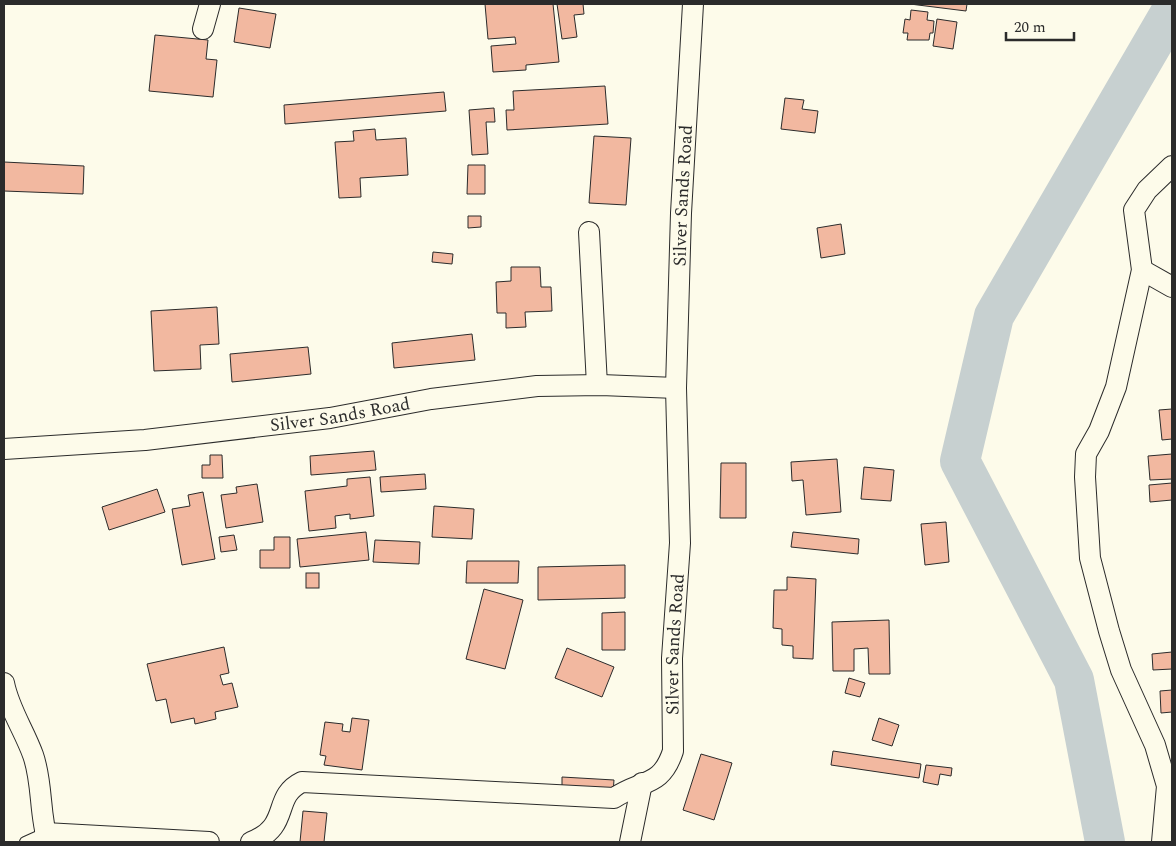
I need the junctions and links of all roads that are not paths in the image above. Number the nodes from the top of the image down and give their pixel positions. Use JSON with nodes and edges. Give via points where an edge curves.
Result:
{"nodes":[{"id":1,"x":210,"y":4,"type":"edge"},
{"id":2,"x":693,"y":4,"type":"edge"},
{"id":3,"x":203,"y":29,"type":"dead end"},
{"id":4,"x":1172,"y":166,"type":"edge"},
{"id":5,"x":589,"y":232,"type":"dead end"},
{"id":6,"x":1142,"y":270,"type":"junction"},
{"id":7,"x":1172,"y":287,"type":"edge"},
{"id":8,"x":597,"y":385,"type":"junction"},
{"id":9,"x":676,"y":388,"type":"junction"},
{"id":10,"x":4,"y":449,"type":"edge"},
{"id":11,"x":4,"y":683,"type":"edge"},
{"id":12,"x":651,"y":780,"type":"junction"},
{"id":13,"x":1170,"y":788,"type":"edge"},
{"id":14,"x":46,"y":838,"type":"edge"},
{"id":15,"x":25,"y":842,"type":"edge"},
{"id":16,"x":209,"y":842,"type":"edge"},
{"id":17,"x":251,"y":842,"type":"edge"},
{"id":18,"x":630,"y":842,"type":"edge"},
{"id":19,"x":1162,"y":842,"type":"edge"}],
"edges":[{"from":1,"to":3,"type":"street"},
{"from":2,"to":9,"type":"street","name":"Silver Sands Road","via":[[681,212]]},
{"from":4,"to":6,"type":"street","via":[[1147,190],[1134,210]]},
{"from":5,"to":8,"type":"street"},
{"from":6,"to":7,"type":"street"},
{"from":6,"to":13,"type":"street","via":[[1116,387],[1086,454],[1085,477],[1090,558],[1109,630],[1121,670],[1155,745]]},
{"from":8,"to":9,"type":"street","name":"Silver Sands Road"},
{"from":8,"to":10,"type":"street","name":"Silver Sands Road","via":[[528,387],[431,399],[330,418],[145,440]]},
{"from":9,"to":12,"type":"street","name":"Silver Sands Road","via":[[680,543],[672,658],[673,751],[668,765]]},
{"from":11,"to":14,"type":"street","via":[[6,696],[33,755]]},
{"from":12,"to":17,"type":"street","via":[[614,798],[302,782],[288,793],[278,822],[270,832]]},
{"from":12,"to":18,"type":"street","name":"Silver Sands Road"},
{"from":13,"to":19,"type":"street"},
{"from":14,"to":15,"type":"lane"},
{"from":14,"to":16,"type":"street"}]}
